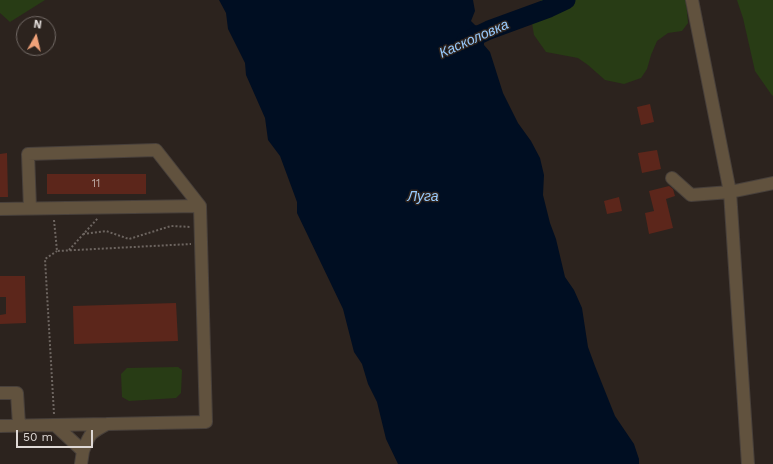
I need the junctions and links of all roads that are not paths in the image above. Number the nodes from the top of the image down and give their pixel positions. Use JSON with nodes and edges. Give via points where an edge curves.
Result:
{"nodes":[{"id":1,"x":692,"y":0,"type":"edge"},
{"id":2,"x":672,"y":178,"type":"dead end"},
{"id":3,"x":773,"y":183,"type":"edge"},
{"id":4,"x":730,"y":192,"type":"junction"},
{"id":5,"x":200,"y":206,"type":"junction"},
{"id":6,"x":30,"y":208,"type":"junction"},
{"id":7,"x":0,"y":209,"type":"edge"},
{"id":8,"x":0,"y":393,"type":"edge"},
{"id":9,"x":107,"y":424,"type":"junction"},
{"id":10,"x":55,"y":425,"type":"junction"},
{"id":11,"x":0,"y":426,"type":"edge"},
{"id":12,"x":19,"y":426,"type":"junction"},
{"id":13,"x":83,"y":451,"type":"junction"},
{"id":14,"x":81,"y":464,"type":"edge"},
{"id":15,"x":748,"y":464,"type":"edge"}],
"edges":[{"from":1,"to":4,"type":"street"},
{"from":2,"to":4,"type":"street","via":[[691,196]]},
{"from":3,"to":4,"type":"street"},
{"from":4,"to":15,"type":"street"},
{"from":5,"to":6,"type":"street"},
{"from":5,"to":6,"type":"street","via":[[156,150],[28,154]]},
{"from":5,"to":9,"type":"street","via":[[206,422]]},
{"from":6,"to":7,"type":"street"},
{"from":8,"to":12,"type":"street","via":[[17,393]]},
{"from":9,"to":10,"type":"street"},
{"from":9,"to":13,"type":"street","via":[[88,436]]},
{"from":10,"to":12,"type":"street"},
{"from":10,"to":13,"type":"street"},
{"from":11,"to":12,"type":"street"},
{"from":13,"to":14,"type":"street"}]}
